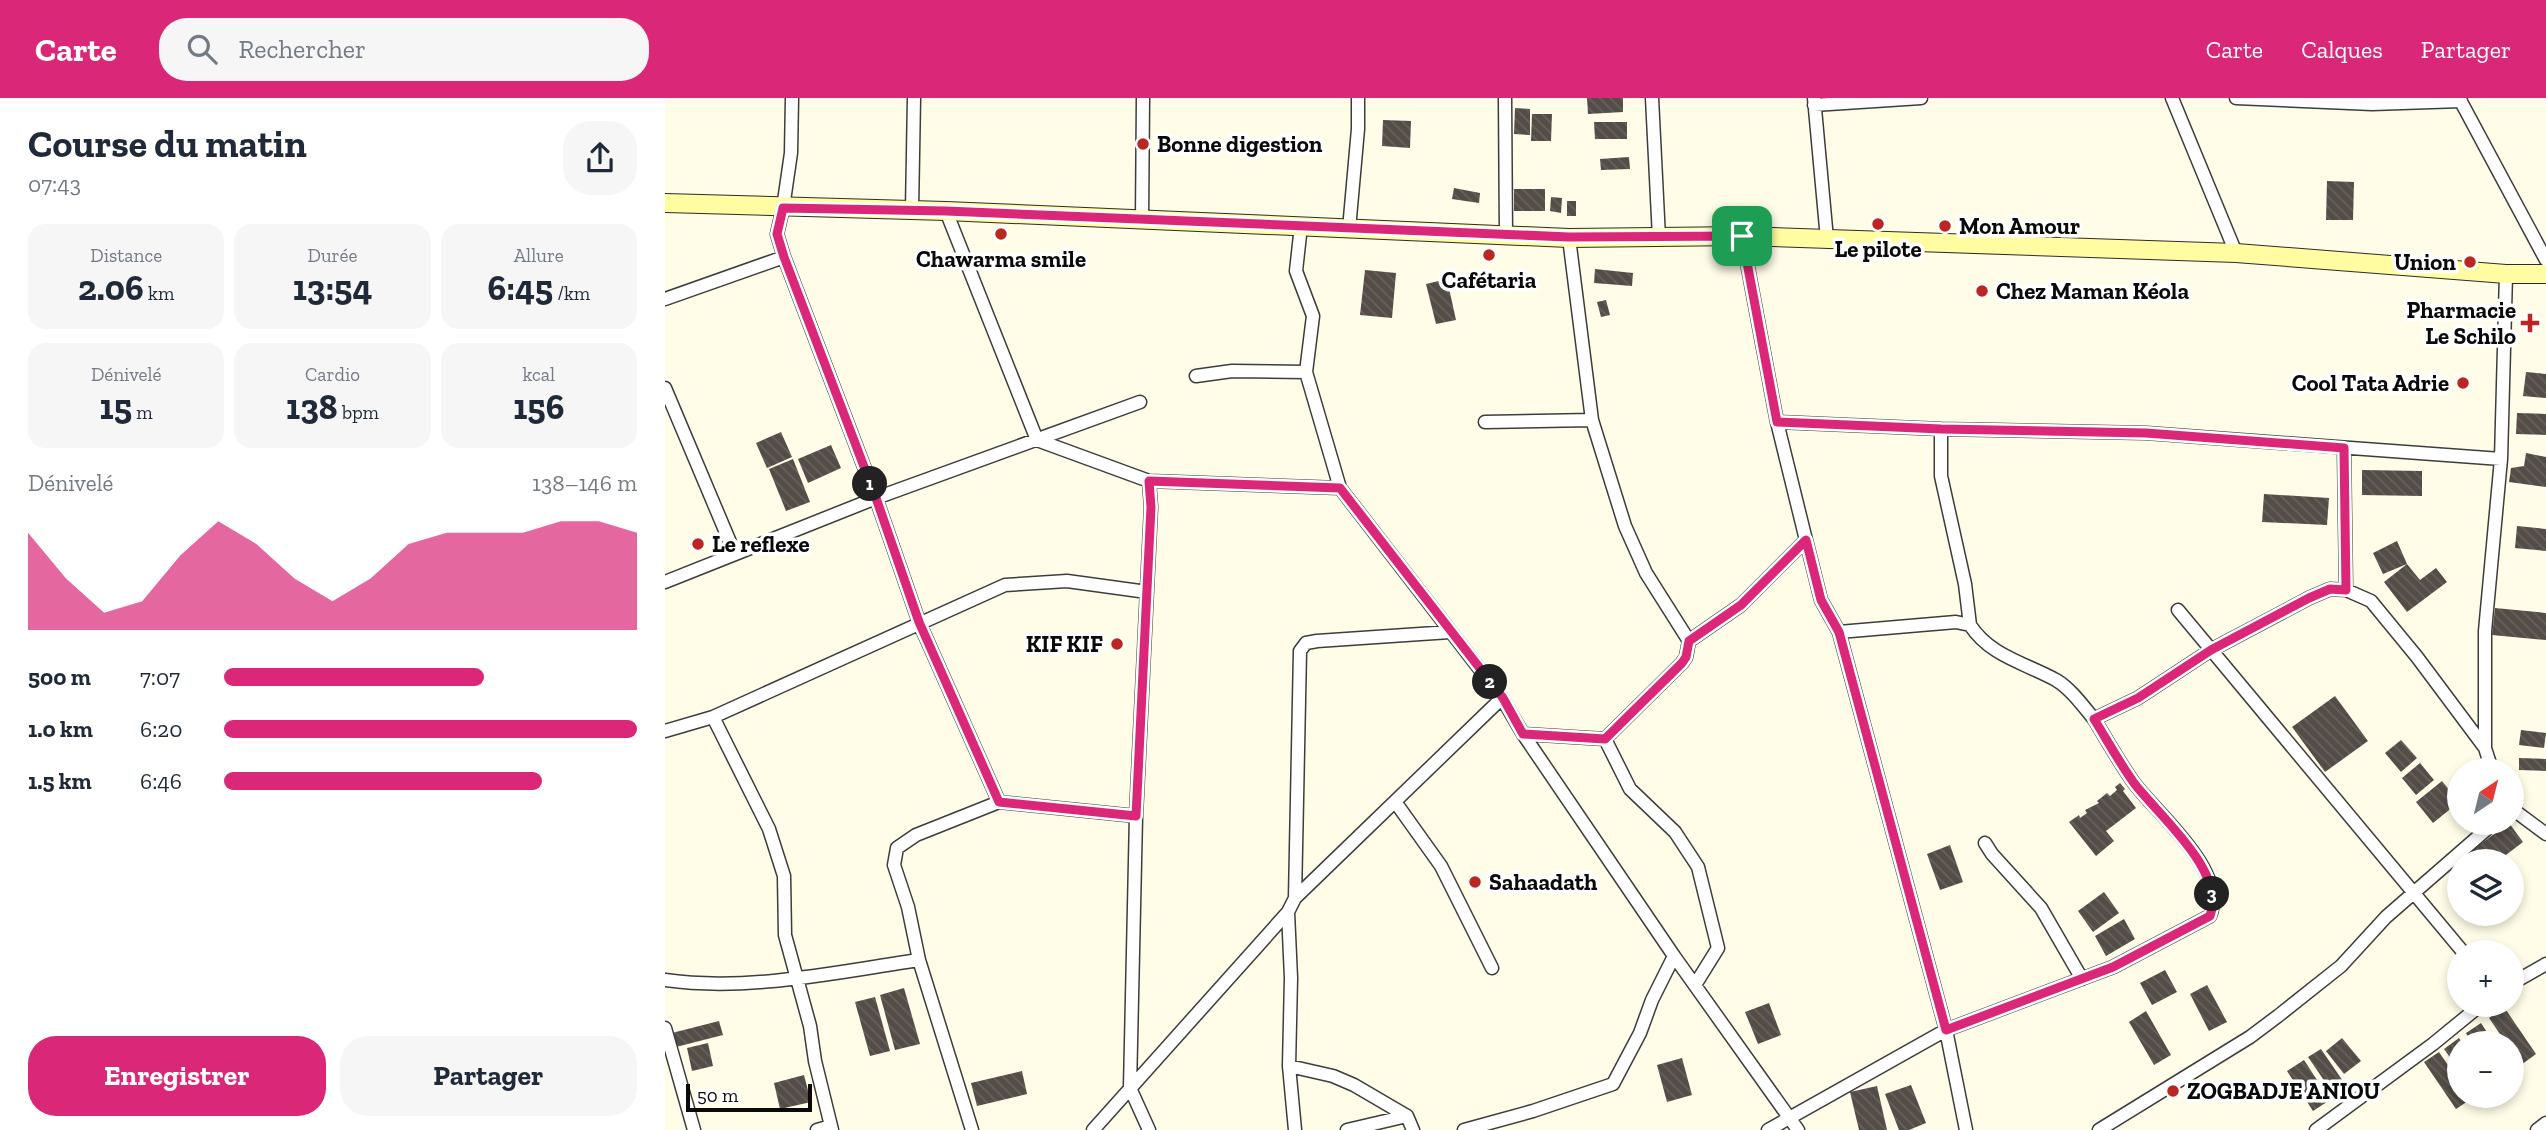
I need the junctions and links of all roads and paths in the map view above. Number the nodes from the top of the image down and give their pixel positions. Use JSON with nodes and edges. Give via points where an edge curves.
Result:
{"nodes":[{"id":1,"x":792,"y":98,"type":"edge"},
{"id":2,"x":914,"y":98,"type":"edge"},
{"id":3,"x":1143,"y":98,"type":"edge"},
{"id":4,"x":1357,"y":98,"type":"edge"},
{"id":5,"x":1505,"y":98,"type":"edge"},
{"id":6,"x":1651,"y":98,"type":"edge"},
{"id":7,"x":1921,"y":98,"type":"edge"},
{"id":8,"x":2172,"y":98,"type":"edge"},
{"id":9,"x":2236,"y":98,"type":"edge"},
{"id":10,"x":2306,"y":100,"type":"edge"},
{"id":11,"x":2460,"y":100,"type":"edge"},
{"id":12,"x":1814,"y":101,"type":"edge"},
{"id":13,"x":665,"y":204,"type":"edge"},
{"id":14,"x":783,"y":208,"type":"junction"},
{"id":15,"x":912,"y":210,"type":"junction"},
{"id":16,"x":946,"y":211,"type":"junction"},
{"id":17,"x":1142,"y":220,"type":"junction"},
{"id":18,"x":1301,"y":226,"type":"junction"},
{"id":19,"x":1349,"y":229,"type":"junction"},
{"id":20,"x":1506,"y":236,"type":"junction"},
{"id":21,"x":1742,"y":236,"type":"junction"},
{"id":22,"x":1569,"y":237,"type":"junction"},
{"id":23,"x":1659,"y":237,"type":"junction"},
{"id":24,"x":1827,"y":239,"type":"junction"},
{"id":25,"x":2236,"y":253,"type":"junction"},
{"id":26,"x":784,"y":257,"type":"junction"},
{"id":27,"x":2546,"y":260,"type":"edge"},
{"id":28,"x":2506,"y":274,"type":"junction"},
{"id":29,"x":2546,"y":274,"type":"edge"},
{"id":30,"x":665,"y":299,"type":"edge"},
{"id":31,"x":1307,"y":372,"type":"junction"},
{"id":32,"x":1196,"y":376,"type":"dead end"},
{"id":33,"x":665,"y":388,"type":"edge"},
{"id":34,"x":1140,"y":402,"type":"dead end"},
{"id":35,"x":1592,"y":420,"type":"junction"},
{"id":36,"x":1485,"y":422,"type":"dead end"},
{"id":37,"x":1777,"y":422,"type":"junction"},
{"id":38,"x":1941,"y":429,"type":"junction"},
{"id":39,"x":1037,"y":440,"type":"junction"},
{"id":40,"x":2344,"y":448,"type":"junction"},
{"id":41,"x":2501,"y":459,"type":"junction"},
{"id":42,"x":1149,"y":481,"type":"junction"},
{"id":43,"x":1340,"y":488,"type":"junction"},
{"id":44,"x":876,"y":498,"type":"junction"},
{"id":45,"x":1806,"y":540,"type":"junction"},
{"id":46,"x":734,"y":554,"type":"junction"},
{"id":47,"x":665,"y":582,"type":"edge"},
{"id":48,"x":2346,"y":590,"type":"junction"},
{"id":49,"x":1147,"y":592,"type":"junction"},
{"id":50,"x":2178,"y":610,"type":"dead end"},
{"id":51,"x":919,"y":622,"type":"junction"},
{"id":52,"x":1970,"y":625,"type":"junction"},
{"id":53,"x":1450,"y":632,"type":"junction"},
{"id":54,"x":1839,"y":632,"type":"junction"},
{"id":55,"x":1689,"y":641,"type":"junction"},
{"id":56,"x":2211,"y":650,"type":"junction"},
{"id":57,"x":1503,"y":698,"type":"junction"},
{"id":58,"x":713,"y":717,"type":"junction"},
{"id":59,"x":2094,"y":719,"type":"junction"},
{"id":60,"x":665,"y":732,"type":"edge"},
{"id":61,"x":1523,"y":734,"type":"junction"},
{"id":62,"x":1605,"y":739,"type":"junction"},
{"id":63,"x":2485,"y":748,"type":"junction"},
{"id":64,"x":2488,"y":758,"type":"edge"},
{"id":65,"x":999,"y":802,"type":"junction"},
{"id":66,"x":1396,"y":803,"type":"junction"},
{"id":67,"x":1136,"y":816,"type":"junction"},
{"id":68,"x":2524,"y":818,"type":"edge"},
{"id":69,"x":2546,"y":834,"type":"edge"},
{"id":70,"x":2480,"y":835,"type":"edge"},
{"id":71,"x":1985,"y":843,"type":"dead end"},
{"id":72,"x":2412,"y":894,"type":"junction"},
{"id":73,"x":1295,"y":898,"type":"junction"},
{"id":74,"x":1288,"y":912,"type":"junction"},
{"id":75,"x":2452,"y":940,"type":"edge"},
{"id":76,"x":1674,"y":956,"type":"junction"},
{"id":77,"x":919,"y":960,"type":"junction"},
{"id":78,"x":2546,"y":964,"type":"edge"},
{"id":79,"x":1492,"y":968,"type":"dead end"},
{"id":80,"x":799,"y":977,"type":"junction"},
{"id":81,"x":2524,"y":977,"type":"edge"},
{"id":82,"x":2082,"y":979,"type":"junction"},
{"id":83,"x":665,"y":980,"type":"edge"},
{"id":84,"x":1695,"y":985,"type":"junction"},
{"id":85,"x":2466,"y":1017,"type":"edge"},
{"id":86,"x":665,"y":1028,"type":"edge"},
{"id":87,"x":1946,"y":1030,"type":"junction"},
{"id":88,"x":1289,"y":1066,"type":"junction"},
{"id":89,"x":1130,"y":1088,"type":"junction"},
{"id":90,"x":1407,"y":1116,"type":"junction"},
{"id":91,"x":1790,"y":1118,"type":"junction"},
{"id":92,"x":2546,"y":1123,"type":"edge"},
{"id":93,"x":831,"y":1128,"type":"edge"},
{"id":94,"x":694,"y":1130,"type":"edge"},
{"id":95,"x":817,"y":1130,"type":"edge"},
{"id":96,"x":972,"y":1130,"type":"edge"},
{"id":97,"x":1093,"y":1130,"type":"edge"},
{"id":98,"x":1149,"y":1130,"type":"edge"},
{"id":99,"x":1295,"y":1130,"type":"edge"},
{"id":100,"x":1347,"y":1130,"type":"edge"},
{"id":101,"x":1413,"y":1130,"type":"edge"},
{"id":102,"x":1464,"y":1130,"type":"edge"},
{"id":103,"x":1768,"y":1130,"type":"edge"},
{"id":104,"x":1798,"y":1130,"type":"edge"},
{"id":105,"x":1966,"y":1130,"type":"edge"},
{"id":106,"x":2099,"y":1130,"type":"edge"},
{"id":107,"x":2316,"y":1130,"type":"edge"},
{"id":108,"x":2537,"y":1130,"type":"edge"}],
"edges":[{"from":1,"to":14,"type":"street"},
{"from":2,"to":15,"type":"street"},
{"from":3,"to":17,"type":"street"},
{"from":4,"to":19,"type":"street"},
{"from":5,"to":20,"type":"street"},
{"from":6,"to":23,"type":"street"},
{"from":7,"to":12,"type":"street"},
{"from":8,"to":25,"type":"street"},
{"from":9,"to":10,"type":"street"},
{"from":10,"to":11,"type":"street","via":[[2372,104]]},
{"from":11,"to":27,"type":"street"},
{"from":12,"to":24,"type":"street"},
{"from":13,"to":14,"type":"main road"},
{"from":14,"to":15,"type":"main road"},
{"from":14,"to":26,"type":"street","via":[[777,234]]},
{"from":15,"to":16,"type":"main road"},
{"from":16,"to":17,"type":"main road"},
{"from":16,"to":39,"type":"street"},
{"from":17,"to":18,"type":"main road"},
{"from":18,"to":19,"type":"main road"},
{"from":18,"to":31,"type":"street","via":[[1296,271],[1313,316]]},
{"from":19,"to":20,"type":"main road"},
{"from":20,"to":22,"type":"main road"},
{"from":21,"to":23,"type":"main road"},
{"from":21,"to":24,"type":"main road"},
{"from":21,"to":37,"type":"street"},
{"from":22,"to":23,"type":"main road"},
{"from":22,"to":35,"type":"street"},
{"from":24,"to":25,"type":"main road"},
{"from":25,"to":28,"type":"main road"},
{"from":26,"to":30,"type":"street"},
{"from":26,"to":44,"type":"street"},
{"from":28,"to":29,"type":"main road"},
{"from":28,"to":41,"type":"street"},
{"from":31,"to":32,"type":"street","via":[[1231,371]]},
{"from":31,"to":43,"type":"street"},
{"from":33,"to":46,"type":"street"},
{"from":34,"to":39,"type":"street"},
{"from":35,"to":36,"type":"street"},
{"from":35,"to":55,"type":"street","via":[[1625,526],[1646,573]]},
{"from":37,"to":38,"type":"street"},
{"from":37,"to":45,"type":"street"},
{"from":38,"to":40,"type":"street","via":[[2146,433]]},
{"from":38,"to":52,"type":"street","via":[[1941,476]]},
{"from":39,"to":42,"type":"street"},
{"from":39,"to":44,"type":"street"},
{"from":40,"to":41,"type":"street"},
{"from":40,"to":48,"type":"street"},
{"from":41,"to":63,"type":"street","via":[[2485,632]]},
{"from":42,"to":43,"type":"street"},
{"from":42,"to":49,"type":"street"},
{"from":43,"to":53,"type":"street"},
{"from":44,"to":46,"type":"street"},
{"from":44,"to":51,"type":"street"},
{"from":45,"to":54,"type":"street","via":[[1821,600]]},
{"from":45,"to":55,"type":"street","via":[[1741,605]]},
{"from":46,"to":47,"type":"street"},
{"from":48,"to":56,"type":"street","via":[[2330,589],[2309,598]]},
{"from":48,"to":63,"type":"street","via":[[2371,601]]},
{"from":49,"to":51,"type":"street","via":[[1067,581],[1005,585]]},
{"from":49,"to":67,"type":"street"},
{"from":50,"to":56,"type":"street"},
{"from":51,"to":58,"type":"street"},
{"from":51,"to":65,"type":"street"},
{"from":52,"to":54,"type":"street","via":[[1957,622]]},
{"from":52,"to":59,"type":"street","via":[[1977,637],[2012,662],[2058,681]]},
{"from":53,"to":57,"type":"street"},
{"from":53,"to":73,"type":"street","via":[[1317,641],[1306,643],[1300,651]]},
{"from":54,"to":87,"type":"street"},
{"from":55,"to":62,"type":"street","via":[[1682,663]]},
{"from":56,"to":59,"type":"street","via":[[2138,698]]},
{"from":56,"to":72,"type":"street"},
{"from":57,"to":61,"type":"street"},
{"from":57,"to":66,"type":"street"},
{"from":58,"to":60,"type":"street"},
{"from":58,"to":80,"type":"street","via":[[769,829],[784,876],[785,934]]},
{"from":59,"to":82,"type":"street","via":[[2134,782],[2193,850],[2208,877],[2215,904],[2210,916]]},
{"from":61,"to":62,"type":"street"},
{"from":61,"to":76,"type":"street"},
{"from":62,"to":84,"type":"street","via":[[1630,789],[1675,832],[1698,867],[1718,948]]},
{"from":63,"to":64,"type":"street"},
{"from":65,"to":67,"type":"street"},
{"from":65,"to":77,"type":"street","via":[[916,835],[897,848],[894,865]]},
{"from":66,"to":73,"type":"street"},
{"from":66,"to":79,"type":"street","via":[[1441,866]]},
{"from":67,"to":89,"type":"street"},
{"from":68,"to":69,"type":"street"},
{"from":70,"to":72,"type":"street"},
{"from":71,"to":82,"type":"street","via":[[2041,908]]},
{"from":72,"to":75,"type":"street"},
{"from":72,"to":106,"type":"street","via":[[2341,966],[2278,1016]]},
{"from":73,"to":74,"type":"street"},
{"from":74,"to":88,"type":"street"},
{"from":74,"to":89,"type":"street"},
{"from":76,"to":84,"type":"street"},
{"from":76,"to":102,"type":"street","via":[[1613,1084]]},
{"from":77,"to":80,"type":"street"},
{"from":77,"to":96,"type":"street"},
{"from":78,"to":81,"type":"street"},
{"from":80,"to":83,"type":"street","via":[[708,985]]},
{"from":80,"to":93,"type":"street"},
{"from":82,"to":87,"type":"street"},
{"from":84,"to":91,"type":"street"},
{"from":85,"to":107,"type":"street"},
{"from":86,"to":94,"type":"street"},
{"from":87,"to":91,"type":"street"},
{"from":87,"to":105,"type":"street"},
{"from":88,"to":90,"type":"street","via":[[1355,1085]]},
{"from":88,"to":99,"type":"street"},
{"from":89,"to":97,"type":"street"},
{"from":89,"to":98,"type":"street"},
{"from":90,"to":100,"type":"street"},
{"from":90,"to":101,"type":"street"},
{"from":91,"to":103,"type":"street"},
{"from":91,"to":104,"type":"street"},
{"from":92,"to":108,"type":"street"},
{"from":93,"to":95,"type":"street"}]}
